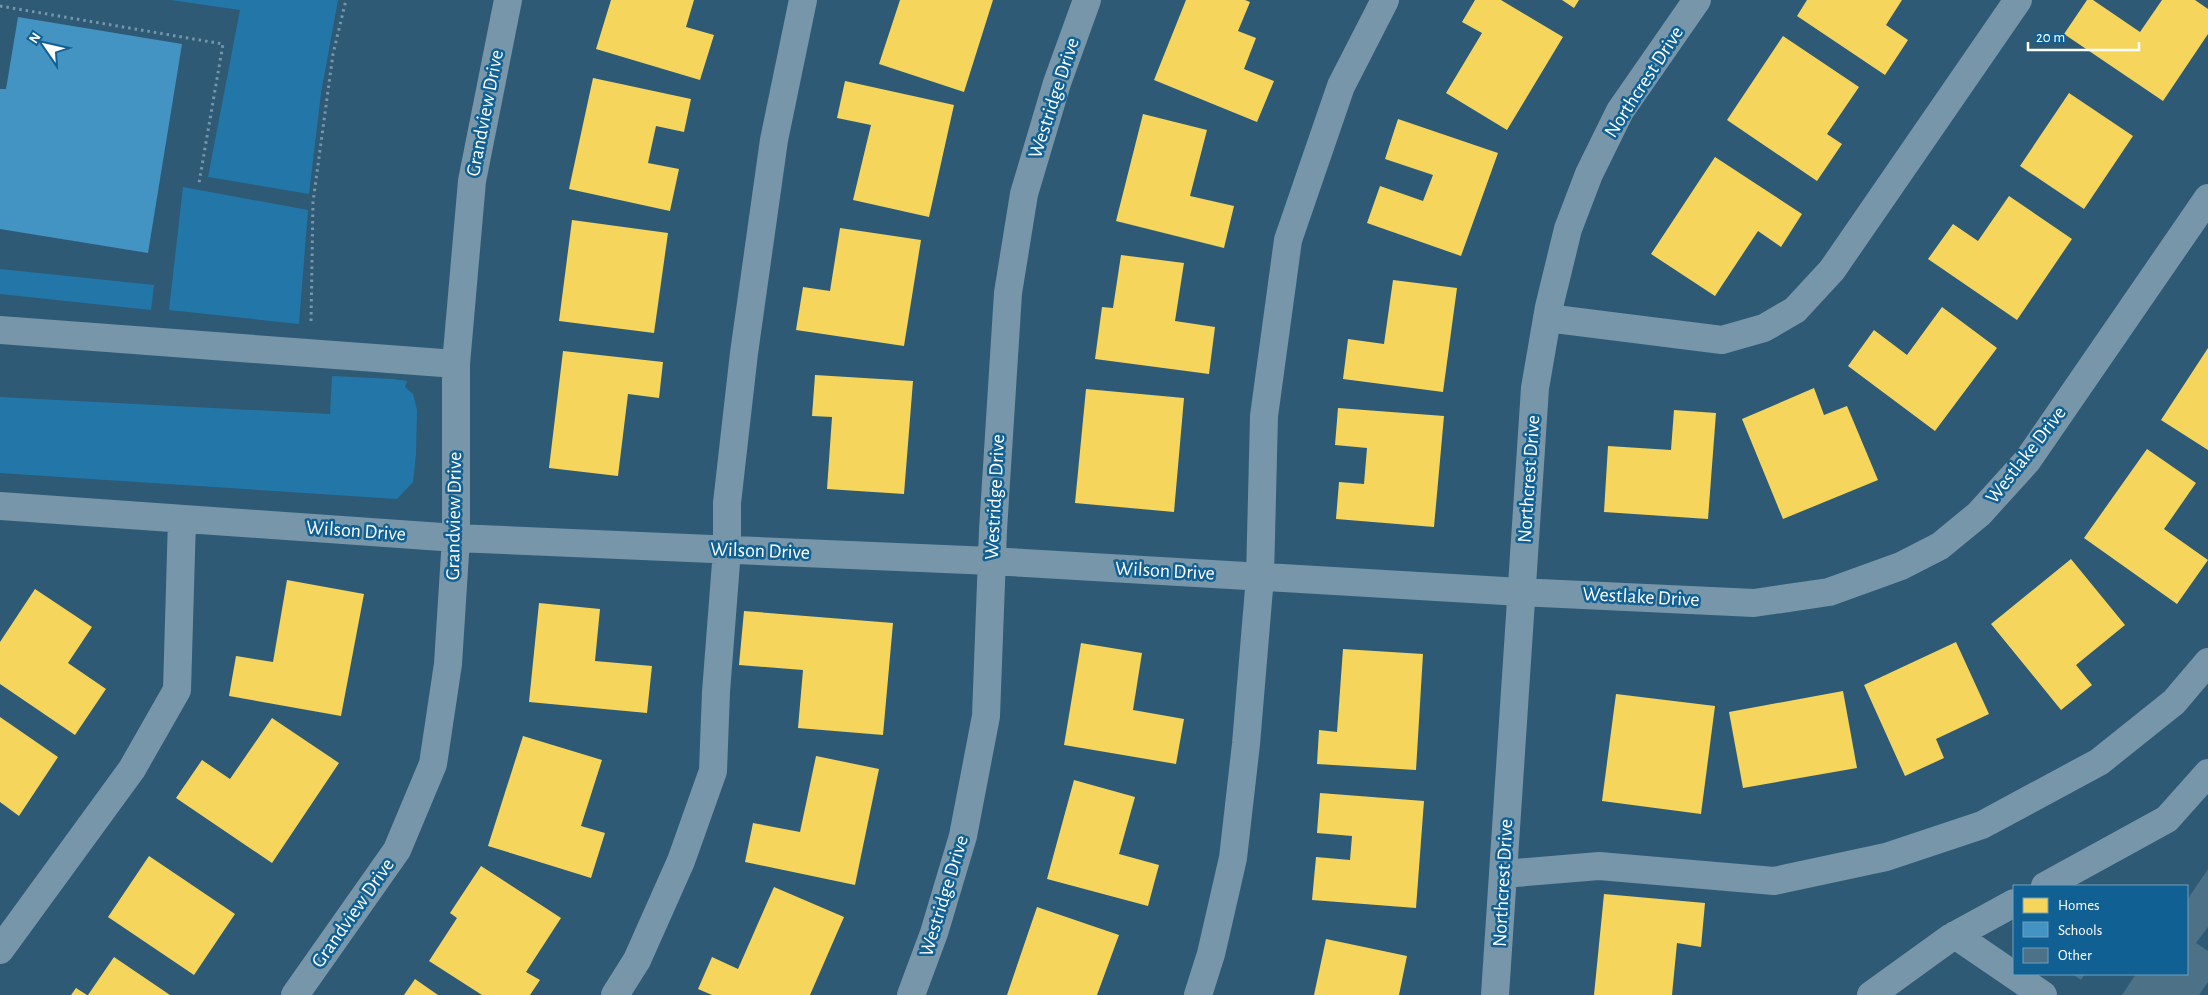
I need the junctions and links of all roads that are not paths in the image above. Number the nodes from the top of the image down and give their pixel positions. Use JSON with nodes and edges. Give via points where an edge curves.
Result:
{"nodes":[{"id":1,"x":508,"y":0,"type":"edge"},
{"id":2,"x":803,"y":0,"type":"edge"},
{"id":3,"x":1087,"y":0,"type":"edge"},
{"id":4,"x":1385,"y":0,"type":"edge"},
{"id":5,"x":1697,"y":0,"type":"edge"},
{"id":6,"x":2018,"y":0,"type":"edge"},
{"id":7,"x":2208,"y":198,"type":"edge"},
{"id":8,"x":1547,"y":318,"type":"junction"},
{"id":9,"x":0,"y":330,"type":"edge"},
{"id":10,"x":456,"y":364,"type":"junction"},
{"id":11,"x":0,"y":506,"type":"edge"},
{"id":12,"x":182,"y":519,"type":"junction"},
{"id":13,"x":456,"y":538,"type":"junction"},
{"id":14,"x":727,"y":550,"type":"junction"},
{"id":15,"x":991,"y":561,"type":"junction"},
{"id":16,"x":1260,"y":577,"type":"junction"},
{"id":17,"x":1520,"y":592,"type":"junction"},
{"id":18,"x":2208,"y":662,"type":"edge"},
{"id":19,"x":2208,"y":773,"type":"edge"},
{"id":20,"x":1503,"y":874,"type":"junction"},
{"id":21,"x":2047,"y":885,"type":"edge"},
{"id":22,"x":2013,"y":904,"type":"edge"},
{"id":23,"x":1955,"y":935,"type":"junction"},
{"id":24,"x":0,"y":950,"type":"edge"},
{"id":25,"x":2013,"y":975,"type":"edge"},
{"id":26,"x":2014,"y":975,"type":"edge"},
{"id":27,"x":295,"y":995,"type":"edge"},
{"id":28,"x":615,"y":995,"type":"edge"},
{"id":29,"x":911,"y":995,"type":"edge"},
{"id":30,"x":1198,"y":995,"type":"edge"},
{"id":31,"x":1494,"y":995,"type":"edge"},
{"id":32,"x":1871,"y":995,"type":"edge"},
{"id":33,"x":2043,"y":995,"type":"edge"}],
"edges":[{"from":1,"to":10,"type":"street","name":"Grandview Drive","via":[[472,181]]},
{"from":2,"to":14,"type":"street","via":[[774,140],[744,353],[727,503]]},
{"from":3,"to":15,"type":"street","name":"Westridge Drive","via":[[1057,83],[1024,194],[1008,293]]},
{"from":4,"to":16,"type":"street","via":[[1341,86],[1288,240],[1264,416]]},
{"from":5,"to":8,"type":"street","name":"Northcrest Drive","via":[[1620,111],[1589,174],[1568,230]]},
{"from":6,"to":8,"type":"street","via":[[1832,270],[1795,310],[1764,328],[1722,340]]},
{"from":7,"to":17,"type":"street","name":"Westlake Drive","via":[[2027,461],[1979,514],[1940,546],[1901,566],[1829,592],[1754,602]]},
{"from":8,"to":17,"type":"street","name":"Northcrest Drive","via":[[1535,388]]},
{"from":9,"to":10,"type":"street"},
{"from":10,"to":13,"type":"street","name":"Grandview Drive"},
{"from":11,"to":12,"type":"street","name":"Wilson Drive"},
{"from":12,"to":13,"type":"street","name":"Wilson Drive"},
{"from":12,"to":24,"type":"street","via":[[177,690],[132,769]]},
{"from":13,"to":14,"type":"street","name":"Wilson Drive"},
{"from":13,"to":27,"type":"street","name":"Grandview Drive","via":[[448,664],[433,764],[397,850]]},
{"from":14,"to":15,"type":"street","name":"Wilson Drive"},
{"from":14,"to":28,"type":"street","via":[[713,771],[657,915],[637,960]]},
{"from":15,"to":16,"type":"street","name":"Wilson Drive"},
{"from":15,"to":29,"type":"street","name":"Westridge Drive","via":[[986,716],[964,836]]},
{"from":16,"to":17,"type":"street","name":"Wilson Drive"},
{"from":16,"to":30,"type":"street","via":[[1233,858],[1212,954]]},
{"from":17,"to":20,"type":"street","name":"Northcrest Drive"},
{"from":18,"to":20,"type":"street","via":[[2174,702],[2099,762],[1982,825],[1886,857],[1774,881],[1599,866]]},
{"from":19,"to":21,"type":"street","via":[[2167,819]]},
{"from":20,"to":31,"type":"street","name":"Northcrest Drive"},
{"from":22,"to":23,"type":"street"},
{"from":23,"to":25,"type":"street"},
{"from":23,"to":32,"type":"street"},
{"from":26,"to":33,"type":"street"}]}
